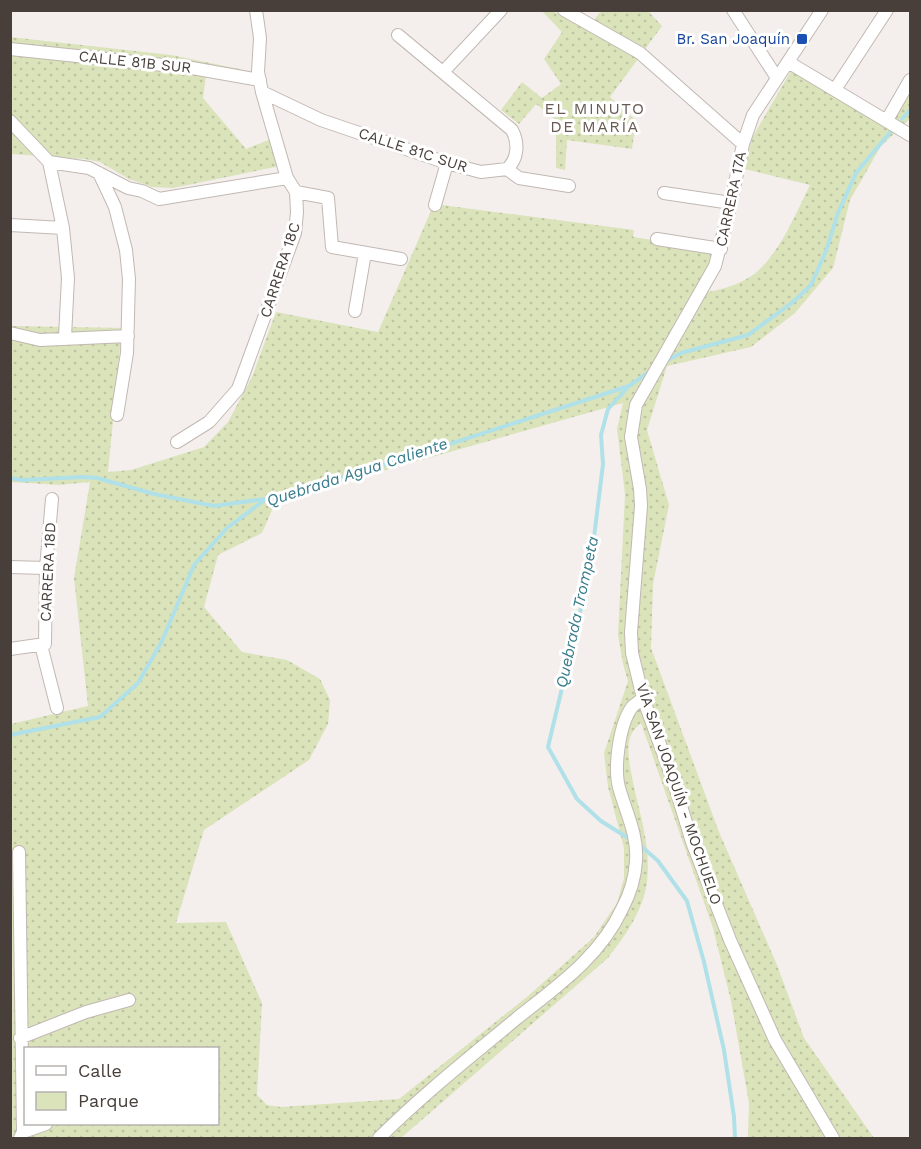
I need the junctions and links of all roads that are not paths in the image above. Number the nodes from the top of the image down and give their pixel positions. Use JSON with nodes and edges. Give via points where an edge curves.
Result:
{"nodes":[{"id":1,"x":256,"y":10,"type":"edge"},
{"id":2,"x":501,"y":10,"type":"edge"},
{"id":3,"x":564,"y":10,"type":"edge"},
{"id":4,"x":733,"y":10,"type":"edge"},
{"id":5,"x":822,"y":10,"type":"edge"},
{"id":6,"x":887,"y":10,"type":"edge"},
{"id":7,"x":398,"y":35,"type":"dead end"},
{"id":8,"x":10,"y":49,"type":"edge"},
{"id":9,"x":788,"y":62,"type":"junction"},
{"id":10,"x":443,"y":72,"type":"junction"},
{"id":11,"x":777,"y":78,"type":"junction"},
{"id":12,"x":910,"y":80,"type":"edge"},
{"id":13,"x":261,"y":86,"type":"junction"},
{"id":14,"x":836,"y":88,"type":"junction"},
{"id":15,"x":887,"y":120,"type":"junction"},
{"id":16,"x":10,"y":122,"type":"edge"},
{"id":17,"x":910,"y":135,"type":"edge"},
{"id":18,"x":742,"y":144,"type":"junction"},
{"id":19,"x":48,"y":162,"type":"junction"},
{"id":20,"x":447,"y":163,"type":"junction"},
{"id":21,"x":507,"y":169,"type":"junction"},
{"id":22,"x":99,"y":173,"type":"junction"},
{"id":23,"x":287,"y":178,"type":"junction"},
{"id":24,"x":568,"y":186,"type":"dead end"},
{"id":25,"x":296,"y":192,"type":"junction"},
{"id":26,"x":664,"y":193,"type":"dead end"},
{"id":27,"x":731,"y":203,"type":"junction"},
{"id":28,"x":435,"y":205,"type":"dead end"},
{"id":29,"x":10,"y":225,"type":"edge"},
{"id":30,"x":63,"y":228,"type":"junction"},
{"id":31,"x":657,"y":239,"type":"dead end"},
{"id":32,"x":721,"y":249,"type":"junction"},
{"id":33,"x":365,"y":253,"type":"junction"},
{"id":34,"x":401,"y":259,"type":"dead end"},
{"id":35,"x":355,"y":311,"type":"dead end"},
{"id":36,"x":10,"y":333,"type":"edge"},
{"id":37,"x":128,"y":336,"type":"junction"},
{"id":38,"x":64,"y":338,"type":"junction"},
{"id":39,"x":642,"y":391,"type":"joint"},
{"id":40,"x":117,"y":416,"type":"dead end"},
{"id":41,"x":177,"y":442,"type":"dead end"},
{"id":42,"x":52,"y":499,"type":"dead end"},
{"id":43,"x":10,"y":567,"type":"edge"},
{"id":44,"x":46,"y":568,"type":"junction"},
{"id":45,"x":43,"y":644,"type":"junction"},
{"id":46,"x":10,"y":649,"type":"edge"},
{"id":47,"x":643,"y":698,"type":"junction"},
{"id":48,"x":57,"y":708,"type":"dead end"},
{"id":49,"x":19,"y":852,"type":"dead end"},
{"id":50,"x":129,"y":1000,"type":"dead end"},
{"id":51,"x":17,"y":1033,"type":"edge"},
{"id":52,"x":24,"y":1088,"type":"edge"},
{"id":53,"x":44,"y":1125,"type":"edge"},
{"id":54,"x":21,"y":1135,"type":"edge"},
{"id":55,"x":379,"y":1138,"type":"edge"},
{"id":56,"x":833,"y":1138,"type":"edge"}],
"edges":[{"from":1,"to":13,"type":"street"},
{"from":2,"to":10,"type":"street"},
{"from":3,"to":18,"type":"street","via":[[640,52]]},
{"from":4,"to":11,"type":"street"},
{"from":5,"to":9,"type":"street","name":"CARRERA 17A"},
{"from":6,"to":14,"type":"street"},
{"from":7,"to":10,"type":"street"},
{"from":8,"to":13,"type":"street","name":"CALLE 81B SUR","via":[[192,68]]},
{"from":9,"to":11,"type":"street","name":"CARRERA 17A"},
{"from":9,"to":14,"type":"street"},
{"from":10,"to":21,"type":"street","via":[[514,134],[515,159]]},
{"from":11,"to":18,"type":"street","name":"CARRERA 17A","via":[[753,116]]},
{"from":12,"to":15,"type":"street"},
{"from":13,"to":20,"type":"street","name":"CALLE 81C SUR","via":[[321,120]]},
{"from":13,"to":23,"type":"street"},
{"from":14,"to":15,"type":"street"},
{"from":15,"to":17,"type":"street"},
{"from":16,"to":19,"type":"street"},
{"from":18,"to":27,"type":"street","name":"CARRERA 17A"},
{"from":19,"to":22,"type":"street"},
{"from":19,"to":30,"type":"street"},
{"from":20,"to":21,"type":"street","name":"CALLE 81C SUR","via":[[482,172]]},
{"from":20,"to":28,"type":"street"},
{"from":21,"to":24,"type":"street","name":"CALLE 81C SUR","via":[[519,178]]},
{"from":22,"to":23,"type":"street","via":[[159,199]]},
{"from":22,"to":37,"type":"street","via":[[115,207],[126,250]]},
{"from":23,"to":25,"type":"street"},
{"from":25,"to":33,"type":"street","via":[[328,198],[332,247]]},
{"from":25,"to":41,"type":"street","name":"CARRERA 18C","via":[[294,233],[238,389],[216,416]]},
{"from":26,"to":27,"type":"street"},
{"from":27,"to":32,"type":"street","name":"CARRERA 17A"},
{"from":29,"to":30,"type":"street"},
{"from":30,"to":38,"type":"street","via":[[68,278]]},
{"from":31,"to":32,"type":"street"},
{"from":32,"to":39,"type":"street","name":"CARRERA 17A","via":[[715,266]]},
{"from":33,"to":34,"type":"street"},
{"from":33,"to":35,"type":"street"},
{"from":36,"to":38,"type":"street","via":[[40,340]]},
{"from":37,"to":38,"type":"street"},
{"from":37,"to":40,"type":"street"},
{"from":39,"to":47,"type":"street","name":"VÍA SAN JOAQUÍN - MOCHUELO","via":[[631,437],[641,506],[631,632]]},
{"from":42,"to":44,"type":"street","name":"CARRERA 18D"},
{"from":43,"to":44,"type":"street"},
{"from":44,"to":45,"type":"street","name":"CARRERA 18D"},
{"from":45,"to":46,"type":"street"},
{"from":45,"to":48,"type":"street","name":"CARRERA 18D"},
{"from":47,"to":55,"type":"street","via":[[632,708],[619,745],[619,789],[635,840],[633,885],[608,936],[580,967],[412,1105]]},
{"from":47,"to":56,"type":"street","name":"VÍA SAN JOAQUÍN - MOCHUELO","via":[[730,940],[775,1040]]},
{"from":49,"to":51,"type":"street"},
{"from":50,"to":51,"type":"street"},
{"from":51,"to":52,"type":"street"},
{"from":52,"to":54,"type":"street"},
{"from":53,"to":54,"type":"street"}]}
